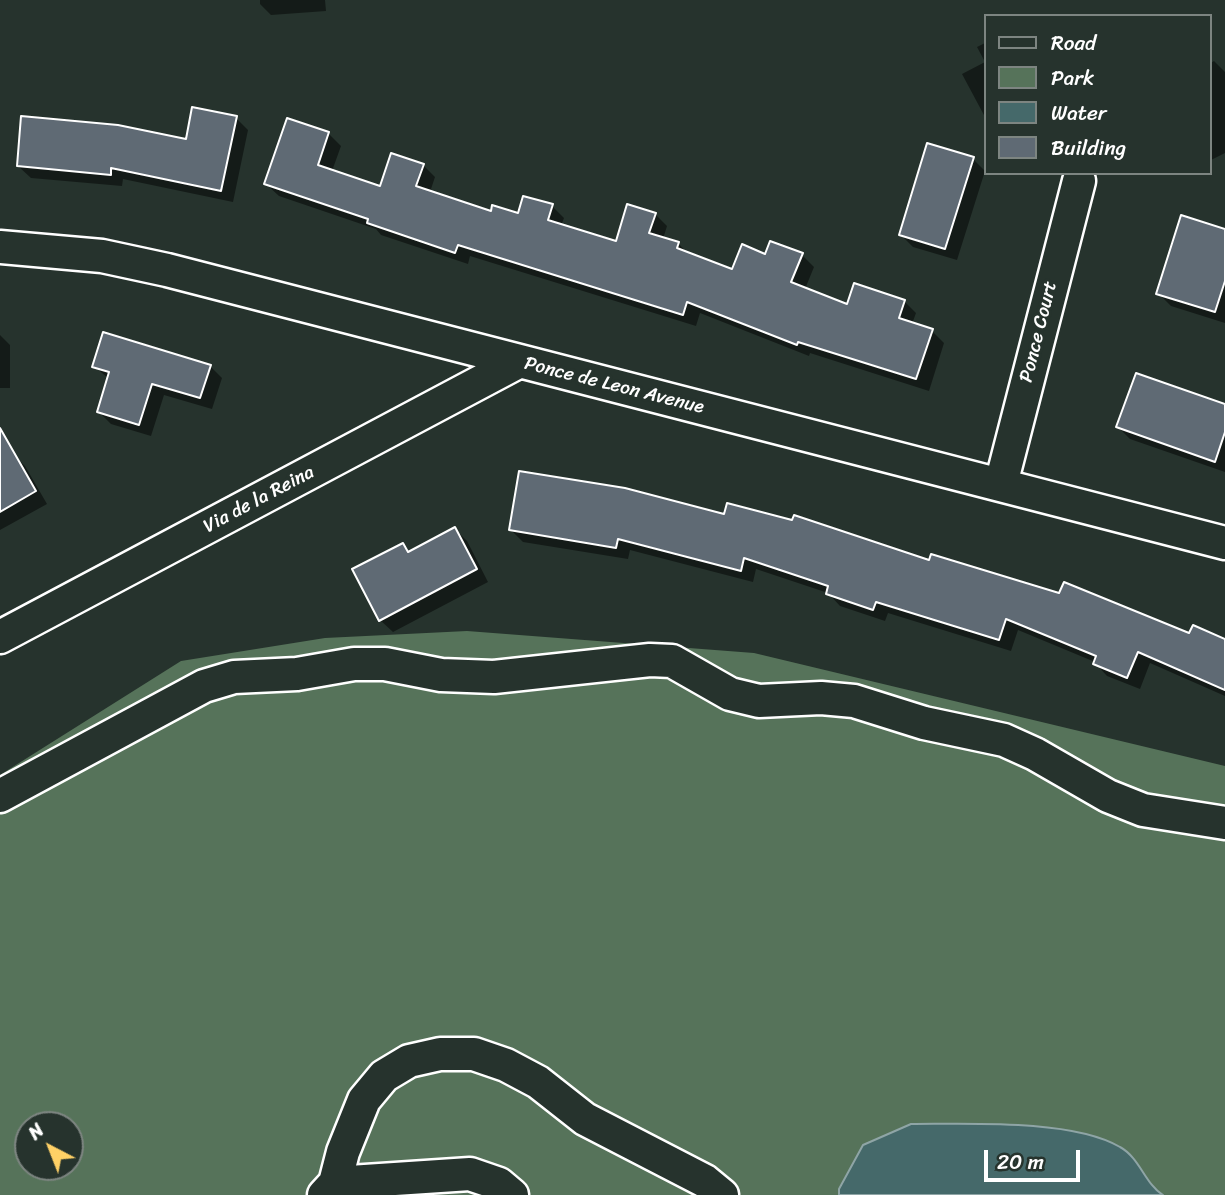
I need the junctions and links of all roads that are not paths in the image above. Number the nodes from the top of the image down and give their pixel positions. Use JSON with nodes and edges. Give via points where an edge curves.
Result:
{"nodes":[{"id":1,"x":1079,"y":181,"type":"dead end"},
{"id":2,"x":0,"y":247,"type":"edge"},
{"id":3,"x":518,"y":362,"type":"junction"},
{"id":4,"x":1001,"y":484,"type":"junction"},
{"id":5,"x":1225,"y":543,"type":"edge"},
{"id":6,"x":0,"y":637,"type":"edge"},
{"id":7,"x":0,"y":796,"type":"edge"},
{"id":8,"x":1225,"y":823,"type":"edge"},
{"id":9,"x":330,"y":1189,"type":"edge"},
{"id":10,"x":512,"y":1195,"type":"edge"},
{"id":11,"x":722,"y":1195,"type":"edge"}],
"edges":[{"from":1,"to":4,"type":"street","name":"Ponce Court"},
{"from":2,"to":3,"type":"street","name":"Ponce de Leon Avenue","via":[[102,256],[167,270]]},
{"from":3,"to":4,"type":"street","name":"Ponce de Leon Avenue"},
{"from":3,"to":6,"type":"street","name":"Via de la Reina"},
{"from":4,"to":5,"type":"street","name":"Ponce de Leon Avenue"},
{"from":7,"to":8,"type":"street","via":[[204,686],[234,677],[297,674],[354,664],[494,677],[650,660],[672,661],[730,694],[750,699],[854,701],[924,723],[1004,740],[1143,810]]},
{"from":9,"to":10,"type":"street","via":[[470,1174],[499,1184]]},
{"from":9,"to":11,"type":"street","via":[[364,1100],[384,1076],[409,1060],[474,1054],[538,1082],[585,1119],[705,1181]]}]}
